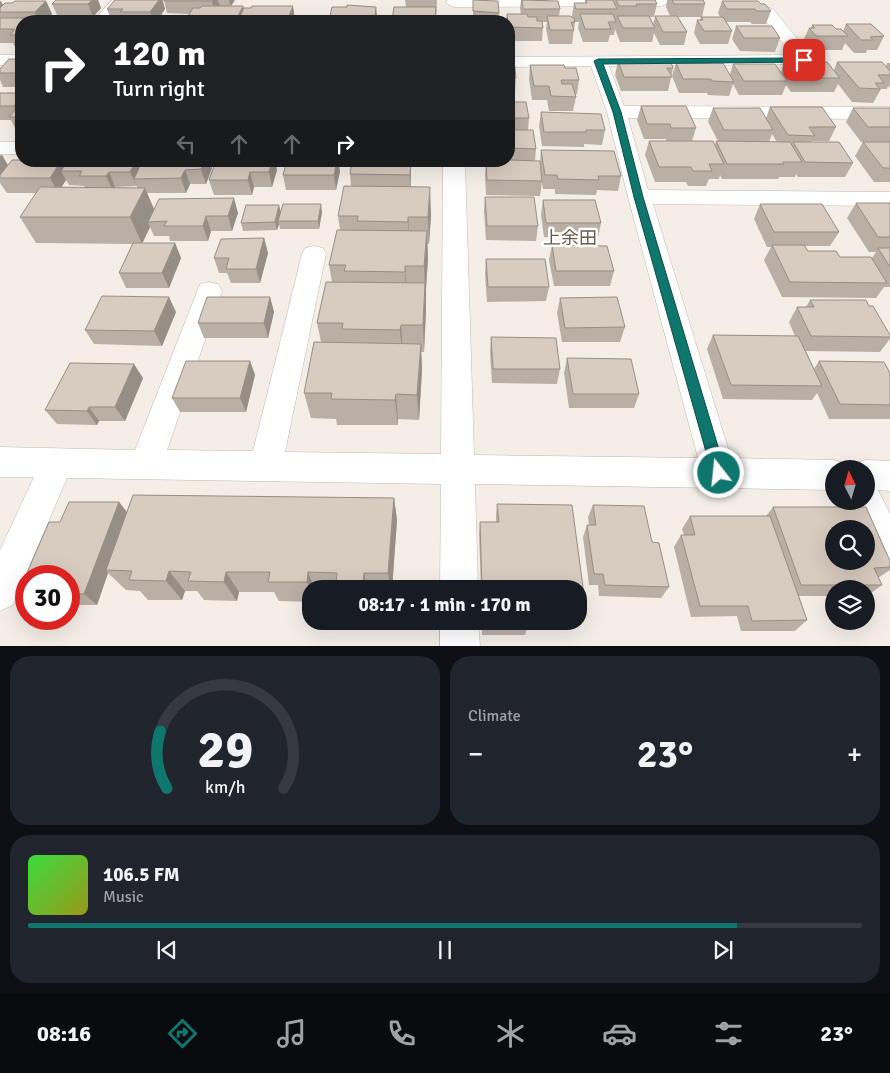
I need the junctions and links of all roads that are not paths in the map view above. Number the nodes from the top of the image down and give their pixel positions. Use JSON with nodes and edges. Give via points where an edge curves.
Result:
{"nodes":[{"id":1,"x":120,"y":0,"type":"edge"},
{"id":2,"x":453,"y":1,"type":"edge"},
{"id":3,"x":661,"y":1,"type":"dead end"},
{"id":4,"x":767,"y":12,"type":"edge"},
{"id":5,"x":107,"y":15,"type":"edge"},
{"id":6,"x":453,"y":15,"type":"edge"},
{"id":7,"x":0,"y":60,"type":"edge"},
{"id":8,"x":15,"y":60,"type":"edge"},
{"id":9,"x":598,"y":61,"type":"junction"},
{"id":10,"x":515,"y":62,"type":"edge"},
{"id":11,"x":617,"y":112,"type":"junction"},
{"id":12,"x":890,"y":113,"type":"edge"},
{"id":13,"x":0,"y":148,"type":"edge"},
{"id":14,"x":15,"y":148,"type":"edge"},
{"id":15,"x":454,"y":167,"type":"edge"},
{"id":16,"x":639,"y":197,"type":"junction"},
{"id":17,"x":890,"y":199,"type":"edge"},
{"id":18,"x":314,"y":254,"type":"dead end"},
{"id":19,"x":209,"y":291,"type":"dead end"},
{"id":20,"x":0,"y":462,"type":"edge"},
{"id":21,"x":57,"y":463,"type":"junction"},
{"id":22,"x":146,"y":464,"type":"junction"},
{"id":23,"x":266,"y":466,"type":"junction"},
{"id":24,"x":456,"y":469,"type":"junction"},
{"id":25,"x":719,"y":473,"type":"junction"},
{"id":26,"x":825,"y":475,"type":"edge"},
{"id":27,"x":875,"y":475,"type":"edge"},
{"id":28,"x":890,"y":476,"type":"edge"},
{"id":29,"x":870,"y":510,"type":"edge"},
{"id":30,"x":890,"y":552,"type":"edge"},
{"id":31,"x":459,"y":580,"type":"edge"},
{"id":32,"x":0,"y":592,"type":"edge"},
{"id":33,"x":459,"y":630,"type":"edge"},
{"id":34,"x":460,"y":646,"type":"edge"}],
"edges":[{"from":1,"to":5,"type":"street"},
{"from":2,"to":3,"type":"street"},
{"from":2,"to":6,"type":"street"},
{"from":4,"to":9,"type":"street","via":[[804,60]]},
{"from":7,"to":8,"type":"street"},
{"from":9,"to":10,"type":"street"},
{"from":9,"to":11,"type":"street"},
{"from":11,"to":12,"type":"street"},
{"from":11,"to":16,"type":"street"},
{"from":13,"to":14,"type":"street"},
{"from":15,"to":24,"type":"street"},
{"from":16,"to":17,"type":"street"},
{"from":16,"to":25,"type":"street"},
{"from":18,"to":23,"type":"street"},
{"from":19,"to":22,"type":"street"},
{"from":20,"to":21,"type":"street"},
{"from":21,"to":22,"type":"street"},
{"from":21,"to":32,"type":"street"},
{"from":22,"to":23,"type":"street"},
{"from":23,"to":24,"type":"street"},
{"from":24,"to":25,"type":"street"},
{"from":24,"to":31,"type":"street"},
{"from":25,"to":26,"type":"street"},
{"from":27,"to":28,"type":"street"},
{"from":29,"to":30,"type":"street"},
{"from":33,"to":34,"type":"street"}]}
